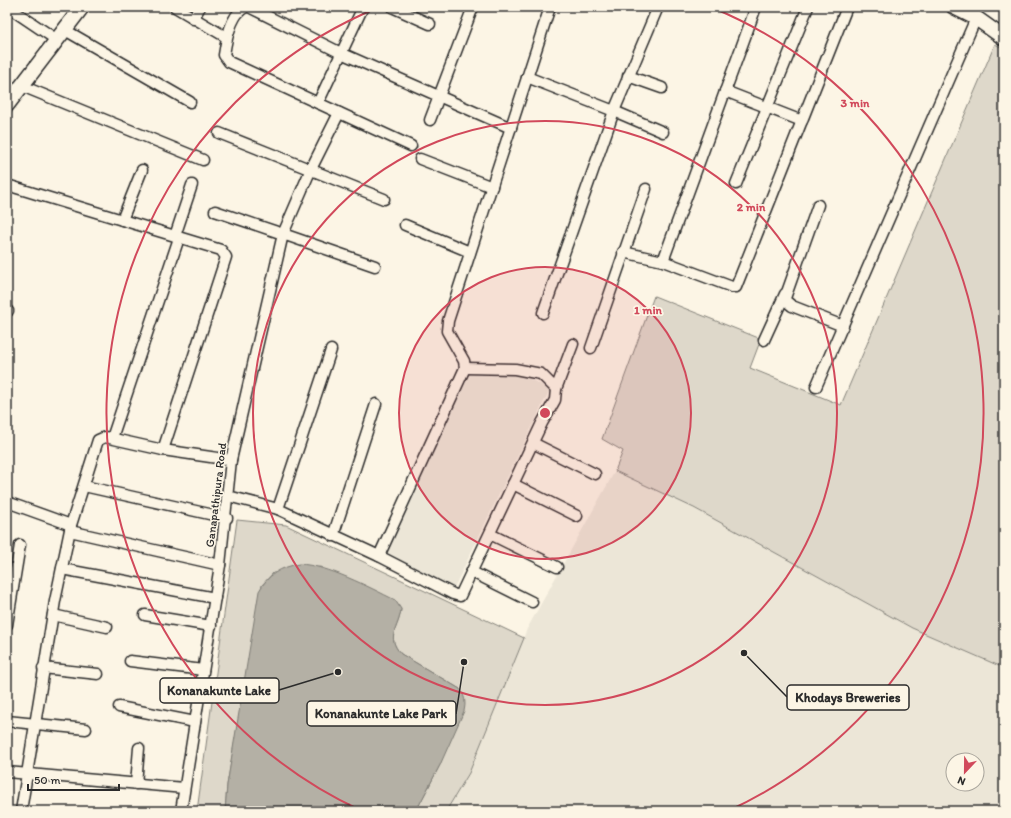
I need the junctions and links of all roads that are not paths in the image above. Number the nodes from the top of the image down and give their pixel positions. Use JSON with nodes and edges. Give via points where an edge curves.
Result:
{"nodes":[{"id":1,"x":8,"y":7,"type":"edge"},
{"id":2,"x":82,"y":7,"type":"edge"},
{"id":3,"x":175,"y":7,"type":"edge"},
{"id":4,"x":200,"y":7,"type":"edge"},
{"id":5,"x":247,"y":7,"type":"edge"},
{"id":6,"x":363,"y":7,"type":"edge"},
{"id":7,"x":392,"y":7,"type":"edge"},
{"id":8,"x":473,"y":7,"type":"edge"},
{"id":9,"x":550,"y":7,"type":"edge"},
{"id":10,"x":658,"y":7,"type":"edge"},
{"id":11,"x":756,"y":7,"type":"edge"},
{"id":12,"x":808,"y":7,"type":"edge"},
{"id":13,"x":847,"y":7,"type":"edge"},
{"id":14,"x":954,"y":7,"type":"edge"},
{"id":15,"x":976,"y":18,"type":"junction"},
{"id":16,"x":193,"y":19,"type":"junction"},
{"id":17,"x":430,"y":24,"type":"dead end"},
{"id":18,"x":61,"y":35,"type":"junction"},
{"id":19,"x":226,"y":37,"type":"junction"},
{"id":20,"x":1004,"y":38,"type":"edge"},
{"id":21,"x":341,"y":53,"type":"junction"},
{"id":22,"x":628,"y":76,"type":"junction"},
{"id":23,"x":527,"y":77,"type":"junction"},
{"id":24,"x":22,"y":86,"type":"junction"},
{"id":25,"x":662,"y":88,"type":"dead end"},
{"id":26,"x":725,"y":91,"type":"junction"},
{"id":27,"x":438,"y":96,"type":"junction"},
{"id":28,"x":190,"y":102,"type":"dead end"},
{"id":29,"x":318,"y":103,"type":"junction"},
{"id":30,"x":7,"y":106,"type":"edge"},
{"id":31,"x":767,"y":107,"type":"junction"},
{"id":32,"x":614,"y":111,"type":"junction"},
{"id":33,"x":339,"y":113,"type":"junction"},
{"id":34,"x":430,"y":120,"type":"dead end"},
{"id":35,"x":802,"y":121,"type":"junction"},
{"id":36,"x":511,"y":128,"type":"junction"},
{"id":37,"x":663,"y":132,"type":"dead end"},
{"id":38,"x":220,"y":133,"type":"dead end"},
{"id":39,"x":412,"y":146,"type":"dead end"},
{"id":40,"x":420,"y":159,"type":"dead end"},
{"id":41,"x":204,"y":160,"type":"dead end"},
{"id":42,"x":311,"y":169,"type":"junction"},
{"id":43,"x":142,"y":170,"type":"dead end"},
{"id":44,"x":736,"y":184,"type":"dead end"},
{"id":45,"x":7,"y":185,"type":"edge"},
{"id":46,"x":192,"y":185,"type":"dead end"},
{"id":47,"x":492,"y":187,"type":"junction"},
{"id":48,"x":646,"y":189,"type":"dead end"},
{"id":49,"x":384,"y":199,"type":"dead end"},
{"id":50,"x":818,"y":205,"type":"dead end"},
{"id":51,"x":215,"y":211,"type":"dead end"},
{"id":52,"x":122,"y":220,"type":"junction"},
{"id":53,"x":405,"y":225,"type":"dead end"},
{"id":54,"x":283,"y":234,"type":"junction"},
{"id":55,"x":177,"y":237,"type":"junction"},
{"id":56,"x":470,"y":252,"type":"junction"},
{"id":57,"x":623,"y":252,"type":"junction"},
{"id":58,"x":663,"y":261,"type":"junction"},
{"id":59,"x":375,"y":266,"type":"dead end"},
{"id":60,"x":785,"y":294,"type":"junction"},
{"id":61,"x":543,"y":313,"type":"dead end"},
{"id":62,"x":844,"y":326,"type":"junction"},
{"id":63,"x":764,"y":340,"type":"dead end"},
{"id":64,"x":573,"y":344,"type":"dead end"},
{"id":65,"x":591,"y":348,"type":"dead end"},
{"id":66,"x":330,"y":350,"type":"dead end"},
{"id":67,"x":465,"y":368,"type":"junction"},
{"id":68,"x":816,"y":387,"type":"dead end"},
{"id":69,"x":556,"y":389,"type":"junction"},
{"id":70,"x":376,"y":404,"type":"dead end"},
{"id":71,"x":112,"y":438,"type":"junction"},
{"id":72,"x":533,"y":443,"type":"junction"},
{"id":73,"x":163,"y":450,"type":"junction"},
{"id":74,"x":232,"y":460,"type":"junction"},
{"id":75,"x":595,"y":474,"type":"dead end"},
{"id":76,"x":513,"y":484,"type":"junction"},
{"id":77,"x":84,"y":486,"type":"junction"},
{"id":78,"x":228,"y":496,"type":"junction"},
{"id":79,"x":7,"y":502,"type":"edge"},
{"id":80,"x":278,"y":509,"type":"junction"},
{"id":81,"x":577,"y":516,"type":"dead end"},
{"id":82,"x":227,"y":518,"type":"junction"},
{"id":83,"x":71,"y":528,"type":"junction"},
{"id":84,"x":490,"y":534,"type":"junction"},
{"id":85,"x":333,"y":536,"type":"junction"},
{"id":86,"x":20,"y":545,"type":"dead end"},
{"id":87,"x":379,"y":556,"type":"junction"},
{"id":88,"x":220,"y":565,"type":"junction"},
{"id":89,"x":558,"y":567,"type":"dead end"},
{"id":90,"x":62,"y":569,"type":"junction"},
{"id":91,"x":472,"y":572,"type":"junction"},
{"id":92,"x":215,"y":598,"type":"junction"},
{"id":93,"x":532,"y":602,"type":"dead end"},
{"id":94,"x":52,"y":615,"type":"junction"},
{"id":95,"x":145,"y":615,"type":"dead end"},
{"id":96,"x":7,"y":625,"type":"edge"},
{"id":97,"x":211,"y":626,"type":"junction"},
{"id":98,"x":107,"y":627,"type":"dead end"},
{"id":99,"x":130,"y":661,"type":"dead end"},
{"id":100,"x":43,"y":668,"type":"junction"},
{"id":101,"x":204,"y":670,"type":"junction"},
{"id":102,"x":98,"y":674,"type":"dead end"},
{"id":103,"x":119,"y":707,"type":"dead end"},
{"id":104,"x":7,"y":721,"type":"edge"},
{"id":105,"x":195,"y":722,"type":"junction"},
{"id":106,"x":34,"y":725,"type":"junction"},
{"id":107,"x":86,"y":729,"type":"dead end"},
{"id":108,"x":140,"y":748,"type":"dead end"},
{"id":109,"x":7,"y":772,"type":"edge"},
{"id":110,"x":26,"y":773,"type":"junction"},
{"id":111,"x":136,"y":784,"type":"junction"},
{"id":112,"x":184,"y":788,"type":"junction"},
{"id":113,"x":21,"y":811,"type":"edge"},
{"id":114,"x":181,"y":811,"type":"edge"}],
"edges":[{"from":1,"to":18,"type":"street"},
{"from":2,"to":18,"type":"street"},
{"from":3,"to":16,"type":"street"},
{"from":4,"to":16,"type":"street"},
{"from":5,"to":19,"type":"street","via":[[238,12]]},
{"from":5,"to":21,"type":"street"},
{"from":6,"to":21,"type":"street"},
{"from":7,"to":17,"type":"street"},
{"from":8,"to":27,"type":"street"},
{"from":9,"to":23,"type":"street"},
{"from":10,"to":22,"type":"street"},
{"from":11,"to":26,"type":"street"},
{"from":12,"to":31,"type":"street"},
{"from":13,"to":35,"type":"street"},
{"from":14,"to":15,"type":"street"},
{"from":15,"to":20,"type":"street"},
{"from":15,"to":62,"type":"street"},
{"from":16,"to":19,"type":"street"},
{"from":18,"to":24,"type":"street"},
{"from":18,"to":28,"type":"street"},
{"from":19,"to":29,"type":"street","via":[[224,55],[229,62]]},
{"from":21,"to":27,"type":"street"},
{"from":21,"to":29,"type":"street"},
{"from":22,"to":25,"type":"street"},
{"from":22,"to":32,"type":"street"},
{"from":23,"to":32,"type":"street"},
{"from":23,"to":36,"type":"street"},
{"from":24,"to":30,"type":"street"},
{"from":24,"to":41,"type":"street"},
{"from":26,"to":31,"type":"street"},
{"from":26,"to":58,"type":"street"},
{"from":27,"to":34,"type":"street"},
{"from":27,"to":36,"type":"street"},
{"from":29,"to":33,"type":"street"},
{"from":31,"to":35,"type":"street"},
{"from":31,"to":44,"type":"street"},
{"from":32,"to":37,"type":"street"},
{"from":32,"to":61,"type":"street"},
{"from":33,"to":39,"type":"street"},
{"from":33,"to":42,"type":"street","name":"Ganapathipura Road"},
{"from":35,"to":58,"type":"street","via":[[736,287]]},
{"from":36,"to":47,"type":"street"},
{"from":38,"to":42,"type":"street"},
{"from":40,"to":47,"type":"street"},
{"from":42,"to":49,"type":"street"},
{"from":42,"to":54,"type":"street","name":"Ganapathipura Road"},
{"from":43,"to":52,"type":"street"},
{"from":45,"to":52,"type":"street"},
{"from":46,"to":55,"type":"street"},
{"from":47,"to":56,"type":"street"},
{"from":48,"to":57,"type":"street"},
{"from":50,"to":60,"type":"street"},
{"from":51,"to":54,"type":"street"},
{"from":52,"to":55,"type":"street"},
{"from":53,"to":56,"type":"street"},
{"from":54,"to":59,"type":"street"},
{"from":54,"to":74,"type":"street","name":"Ganapathipura Road"},
{"from":55,"to":71,"type":"street"},
{"from":55,"to":73,"type":"street","via":[[221,250],[226,257]]},
{"from":56,"to":67,"type":"street","via":[[447,331],[464,361]]},
{"from":57,"to":58,"type":"street"},
{"from":57,"to":65,"type":"street"},
{"from":60,"to":62,"type":"street","via":[[786,301],[792,306]]},
{"from":60,"to":63,"type":"street"},
{"from":62,"to":68,"type":"street"},
{"from":64,"to":69,"type":"street"},
{"from":66,"to":80,"type":"street"},
{"from":67,"to":69,"type":"street","via":[[515,369],[541,374]]},
{"from":67,"to":87,"type":"street"},
{"from":69,"to":72,"type":"street","via":[[555,400]]},
{"from":70,"to":85,"type":"street"},
{"from":71,"to":73,"type":"street"},
{"from":71,"to":77,"type":"street","via":[[98,440]]},
{"from":72,"to":75,"type":"street"},
{"from":72,"to":76,"type":"street"},
{"from":73,"to":74,"type":"street"},
{"from":74,"to":78,"type":"street","name":"Ganapathipura Road"},
{"from":76,"to":81,"type":"street"},
{"from":76,"to":84,"type":"street"},
{"from":77,"to":82,"type":"street"},
{"from":77,"to":83,"type":"street"},
{"from":78,"to":80,"type":"street"},
{"from":78,"to":82,"type":"street","name":"Ganapathipura Road"},
{"from":79,"to":83,"type":"street"},
{"from":80,"to":85,"type":"street"},
{"from":82,"to":88,"type":"street","name":"Ganapathipura Road"},
{"from":83,"to":88,"type":"street"},
{"from":83,"to":90,"type":"street"},
{"from":84,"to":89,"type":"street"},
{"from":84,"to":91,"type":"street"},
{"from":85,"to":87,"type":"street"},
{"from":86,"to":96,"type":"street"},
{"from":87,"to":91,"type":"street","via":[[459,596],[463,593]]},
{"from":88,"to":92,"type":"street","name":"Ganapathipura Road"},
{"from":90,"to":92,"type":"street"},
{"from":90,"to":94,"type":"street"},
{"from":91,"to":93,"type":"street"},
{"from":92,"to":97,"type":"street","name":"Ganapathipura Road"},
{"from":94,"to":98,"type":"street"},
{"from":94,"to":100,"type":"street"},
{"from":95,"to":97,"type":"street"},
{"from":97,"to":101,"type":"street","name":"Ganapathipura Road"},
{"from":99,"to":101,"type":"street"},
{"from":100,"to":102,"type":"street"},
{"from":100,"to":106,"type":"street"},
{"from":101,"to":105,"type":"street","name":"Ganapathipura Road"},
{"from":103,"to":105,"type":"street"},
{"from":104,"to":106,"type":"street"},
{"from":105,"to":112,"type":"street","name":"Ganapathipura Road"},
{"from":106,"to":107,"type":"street"},
{"from":106,"to":110,"type":"street"},
{"from":108,"to":111,"type":"street"},
{"from":109,"to":110,"type":"street"},
{"from":110,"to":111,"type":"street"},
{"from":110,"to":113,"type":"street"},
{"from":111,"to":112,"type":"street"},
{"from":112,"to":114,"type":"street","name":"Ganapathipura Road"}]}
